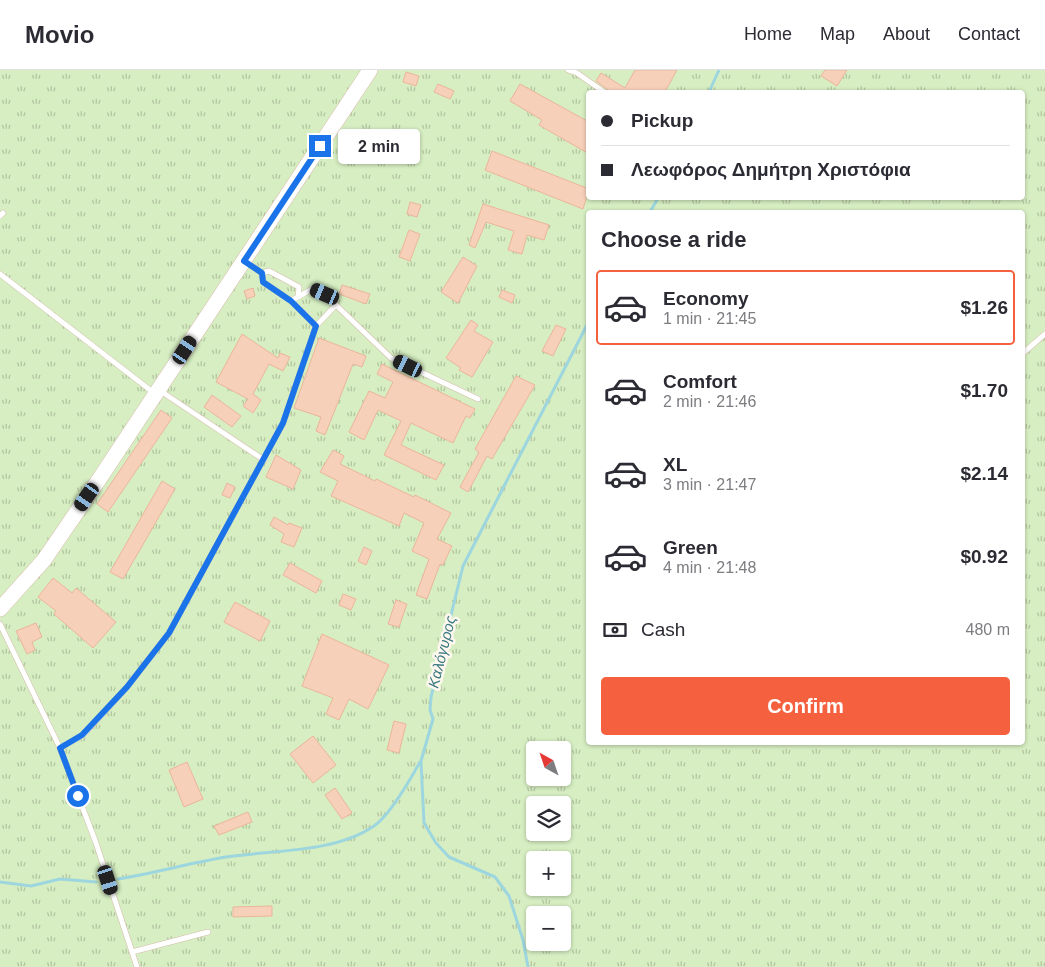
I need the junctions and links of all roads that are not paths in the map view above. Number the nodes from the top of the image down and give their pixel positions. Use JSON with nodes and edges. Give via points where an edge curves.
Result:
{"nodes":[{"id":1,"x":370,"y":70,"type":"edge"},
{"id":2,"x":568,"y":70,"type":"edge"},
{"id":3,"x":601,"y":90,"type":"edge"},
{"id":4,"x":244,"y":261,"type":"junction"},
{"id":5,"x":262,"y":273,"type":"junction"},
{"id":6,"x":0,"y":274,"type":"edge"},
{"id":7,"x":298,"y":297,"type":"junction"},
{"id":8,"x":291,"y":301,"type":"junction"},
{"id":9,"x":336,"y":305,"type":"junction"},
{"id":10,"x":316,"y":326,"type":"junction"},
{"id":11,"x":1045,"y":334,"type":"edge"},
{"id":12,"x":1025,"y":351,"type":"edge"},
{"id":13,"x":157,"y":392,"type":"junction"},
{"id":14,"x":478,"y":399,"type":"dead end"},
{"id":15,"x":264,"y":460,"type":"junction"},
{"id":16,"x":0,"y":609,"type":"edge"},
{"id":17,"x":0,"y":624,"type":"edge"},
{"id":18,"x":60,"y":748,"type":"junction"},
{"id":19,"x":208,"y":932,"type":"dead end"},
{"id":20,"x":132,"y":952,"type":"junction"},
{"id":21,"x":137,"y":967,"type":"edge"}],
"edges":[{"from":1,"to":4,"type":"main road"},
{"from":2,"to":3,"type":"lane"},
{"from":4,"to":5,"type":"lane"},
{"from":4,"to":13,"type":"main road"},
{"from":5,"to":7,"type":"lane","via":[[269,271],[299,287]]},
{"from":5,"to":8,"type":"lane","via":[[263,282]]},
{"from":6,"to":13,"type":"lane"},
{"from":7,"to":8,"type":"lane"},
{"from":7,"to":9,"type":"lane","via":[[312,289],[325,294]]},
{"from":8,"to":10,"type":"lane"},
{"from":9,"to":10,"type":"lane"},
{"from":9,"to":14,"type":"lane","via":[[391,358]]},
{"from":10,"to":15,"type":"lane","via":[[283,423]]},
{"from":11,"to":12,"type":"lane"},
{"from":13,"to":15,"type":"lane"},
{"from":13,"to":16,"type":"main road","via":[[44,560]]},
{"from":15,"to":18,"type":"lane","via":[[169,633],[127,687],[82,735]]},
{"from":17,"to":18,"type":"lane"},
{"from":18,"to":20,"type":"lane"},
{"from":19,"to":20,"type":"lane"},
{"from":20,"to":21,"type":"lane"}]}
